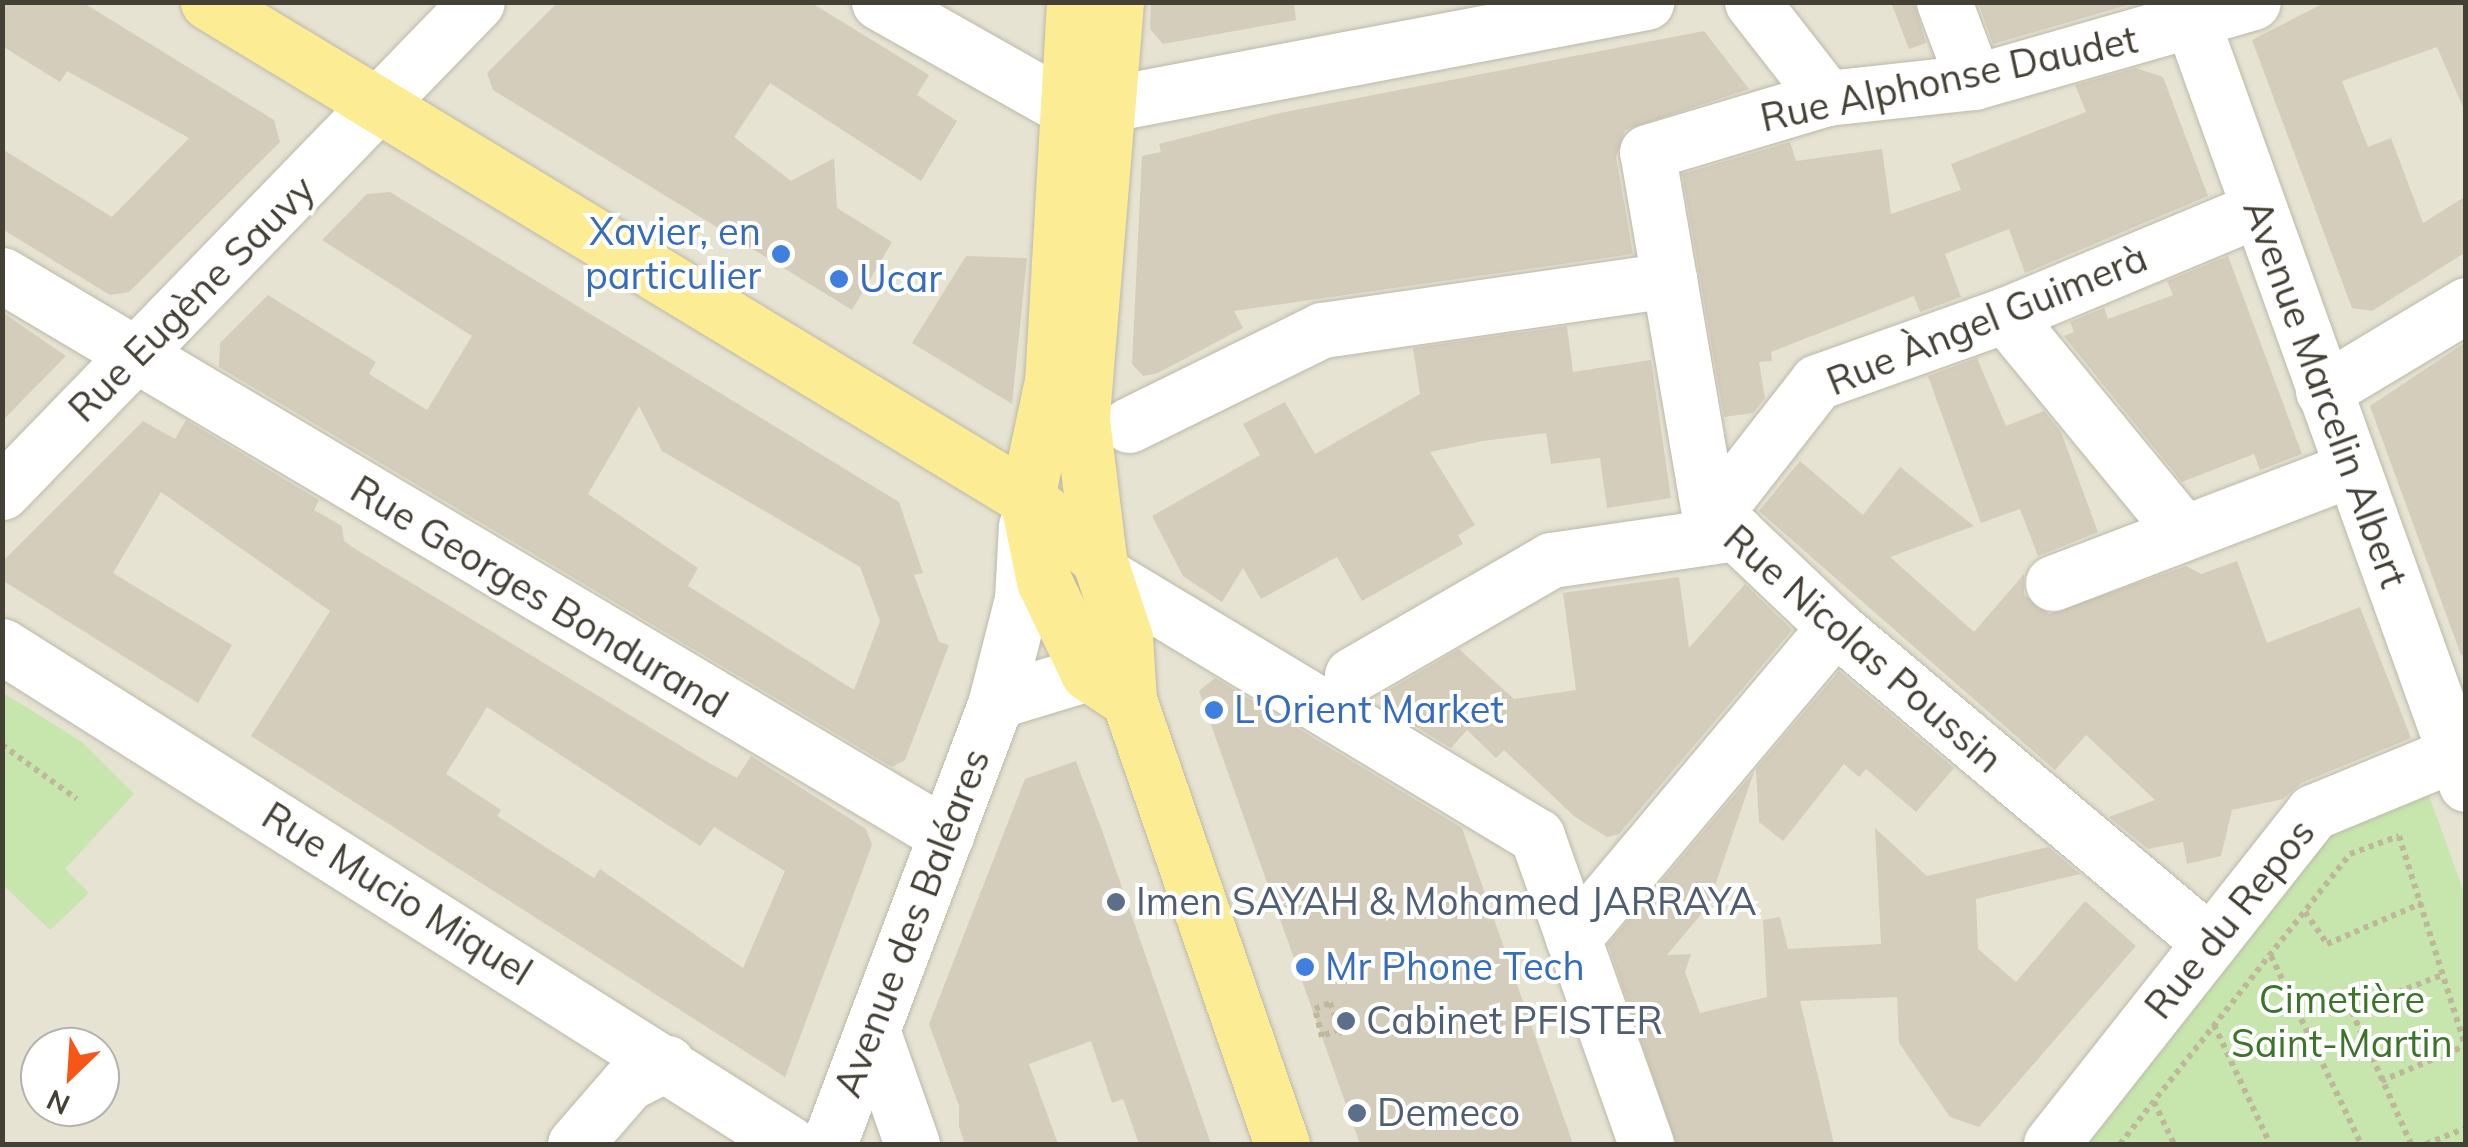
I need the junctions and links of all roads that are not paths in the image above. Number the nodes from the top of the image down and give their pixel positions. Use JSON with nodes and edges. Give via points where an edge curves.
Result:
{"nodes":[{"id":1,"x":208,"y":2,"type":"edge"},
{"id":2,"x":477,"y":2,"type":"edge"},
{"id":3,"x":879,"y":2,"type":"edge"},
{"id":4,"x":1074,"y":2,"type":"edge"},
{"id":5,"x":1116,"y":2,"type":"edge"},
{"id":6,"x":1646,"y":2,"type":"edge"},
{"id":7,"x":1752,"y":2,"type":"edge"},
{"id":8,"x":1944,"y":2,"type":"edge"},
{"id":9,"x":2254,"y":2,"type":"edge"},
{"id":10,"x":2190,"y":14,"type":"edge"},
{"id":11,"x":1974,"y":82,"type":"junction"},
{"id":12,"x":1827,"y":98,"type":"junction"},
{"id":13,"x":1087,"y":106,"type":"junction"},
{"id":14,"x":382,"y":107,"type":"junction"},
{"id":15,"x":1648,"y":152,"type":"joint"},
{"id":16,"x":2259,"y":209,"type":"junction"},
{"id":17,"x":2,"y":275,"type":"edge"},
{"id":18,"x":1668,"y":280,"type":"junction"},
{"id":19,"x":2466,"y":305,"type":"edge"},
{"id":20,"x":2006,"y":315,"type":"junction"},
{"id":21,"x":134,"y":356,"type":"junction"},
{"id":22,"x":2323,"y":391,"type":"junction"},
{"id":23,"x":1129,"y":425,"type":"dead end"},
{"id":24,"x":2351,"y":469,"type":"junction"},
{"id":25,"x":2,"y":492,"type":"edge"},
{"id":26,"x":1027,"y":498,"type":"junction"},
{"id":27,"x":1723,"y":526,"type":"junction"},
{"id":28,"x":2183,"y":532,"type":"junction"},
{"id":29,"x":1104,"y":569,"type":"junction"},
{"id":30,"x":2053,"y":583,"type":"dead end"},
{"id":31,"x":1835,"y":627,"type":"junction"},
{"id":32,"x":2,"y":646,"type":"edge"},
{"id":33,"x":1352,"y":676,"type":"dead end"},
{"id":34,"x":1108,"y":687,"type":"junction"},
{"id":35,"x":996,"y":702,"type":"junction"},
{"id":36,"x":2456,"y":737,"type":"edge"},
{"id":37,"x":946,"y":835,"type":"junction"},
{"id":38,"x":1573,"y":938,"type":"junction"},
{"id":39,"x":2209,"y":942,"type":"junction"},
{"id":40,"x":872,"y":1030,"type":"junction"},
{"id":41,"x":667,"y":1063,"type":"junction"},
{"id":42,"x":575,"y":1144,"type":"edge"},
{"id":43,"x":790,"y":1144,"type":"edge"},
{"id":44,"x":829,"y":1144,"type":"edge"},
{"id":45,"x":912,"y":1144,"type":"edge"},
{"id":46,"x":1282,"y":1144,"type":"edge"},
{"id":47,"x":1646,"y":1144,"type":"edge"},
{"id":48,"x":2051,"y":1144,"type":"edge"}],
"edges":[{"from":1,"to":14,"type":"main road"},
{"from":2,"to":14,"type":"street","name":"Rue Eugène Sauvy"},
{"from":3,"to":13,"type":"street"},
{"from":4,"to":13,"type":"main road"},
{"from":5,"to":13,"type":"main road"},
{"from":6,"to":13,"type":"street"},
{"from":7,"to":12,"type":"street"},
{"from":8,"to":11,"type":"street"},
{"from":9,"to":10,"type":"street","name":"Rue Alphonse Daudet"},
{"from":10,"to":11,"type":"street","name":"Rue Alphonse Daudet"},
{"from":10,"to":16,"type":"street","name":"Avenue Marcelin Albert"},
{"from":11,"to":12,"type":"street","name":"Rue Alphonse Daudet"},
{"from":12,"to":15,"type":"street","name":"Rue Alphonse Daudet"},
{"from":13,"to":26,"type":"main road","via":[[1052,381]]},
{"from":13,"to":29,"type":"main road","via":[[1082,420]]},
{"from":14,"to":21,"type":"street","name":"Rue Eugène Sauvy"},
{"from":14,"to":26,"type":"main road"},
{"from":15,"to":18,"type":"street","name":"Rue Nicolas Poussin"},
{"from":16,"to":20,"type":"street","name":"Rue Àngel Guimerà"},
{"from":16,"to":22,"type":"street","name":"Avenue Marcelin Albert"},
{"from":17,"to":21,"type":"street","name":"Rue Georges Bondurand"},
{"from":18,"to":23,"type":"street","via":[[1322,330]]},
{"from":18,"to":27,"type":"street","name":"Rue Nicolas Poussin"},
{"from":19,"to":22,"type":"street"},
{"from":20,"to":27,"type":"street","name":"Rue Àngel Guimerà","via":[[1817,382]]},
{"from":20,"to":28,"type":"street"},
{"from":21,"to":25,"type":"street","name":"Rue Eugène Sauvy"},
{"from":21,"to":37,"type":"street","name":"Rue Georges Bondurand"},
{"from":22,"to":24,"type":"street","name":"Avenue Marcelin Albert"},
{"from":24,"to":28,"type":"street"},
{"from":24,"to":36,"type":"street","name":"Avenue Marcelin Albert"},
{"from":26,"to":29,"type":"main road"},
{"from":26,"to":34,"type":"main road","via":[[1044,580]]},
{"from":26,"to":35,"type":"street","name":"Avenue des Baléares","via":[[1022,599]]},
{"from":27,"to":31,"type":"street","name":"Rue Nicolas Poussin"},
{"from":27,"to":33,"type":"street","via":[[1551,560]]},
{"from":28,"to":30,"type":"street"},
{"from":29,"to":34,"type":"main road","via":[[1126,638]]},
{"from":29,"to":38,"type":"street","via":[[1538,836]]},
{"from":31,"to":38,"type":"street"},
{"from":31,"to":39,"type":"street","name":"Rue Nicolas Poussin"},
{"from":32,"to":41,"type":"street","name":"Rue Mucio Miquel"},
{"from":34,"to":35,"type":"street","name":"Avenue des Baléares"},
{"from":34,"to":46,"type":"main road"},
{"from":35,"to":37,"type":"street","name":"Avenue des Baléares"},
{"from":36,"to":39,"type":"street","name":"Rue du Repos","via":[[2314,812]]},
{"from":37,"to":40,"type":"street","name":"Avenue des Baléares"},
{"from":38,"to":47,"type":"street"},
{"from":39,"to":48,"type":"street","name":"Rue du Repos"},
{"from":40,"to":44,"type":"street","name":"Avenue des Baléares"},
{"from":40,"to":45,"type":"street"},
{"from":41,"to":42,"type":"street","via":[[628,1083]]},
{"from":41,"to":43,"type":"street","name":"Rue Mucio Miquel"}]}
